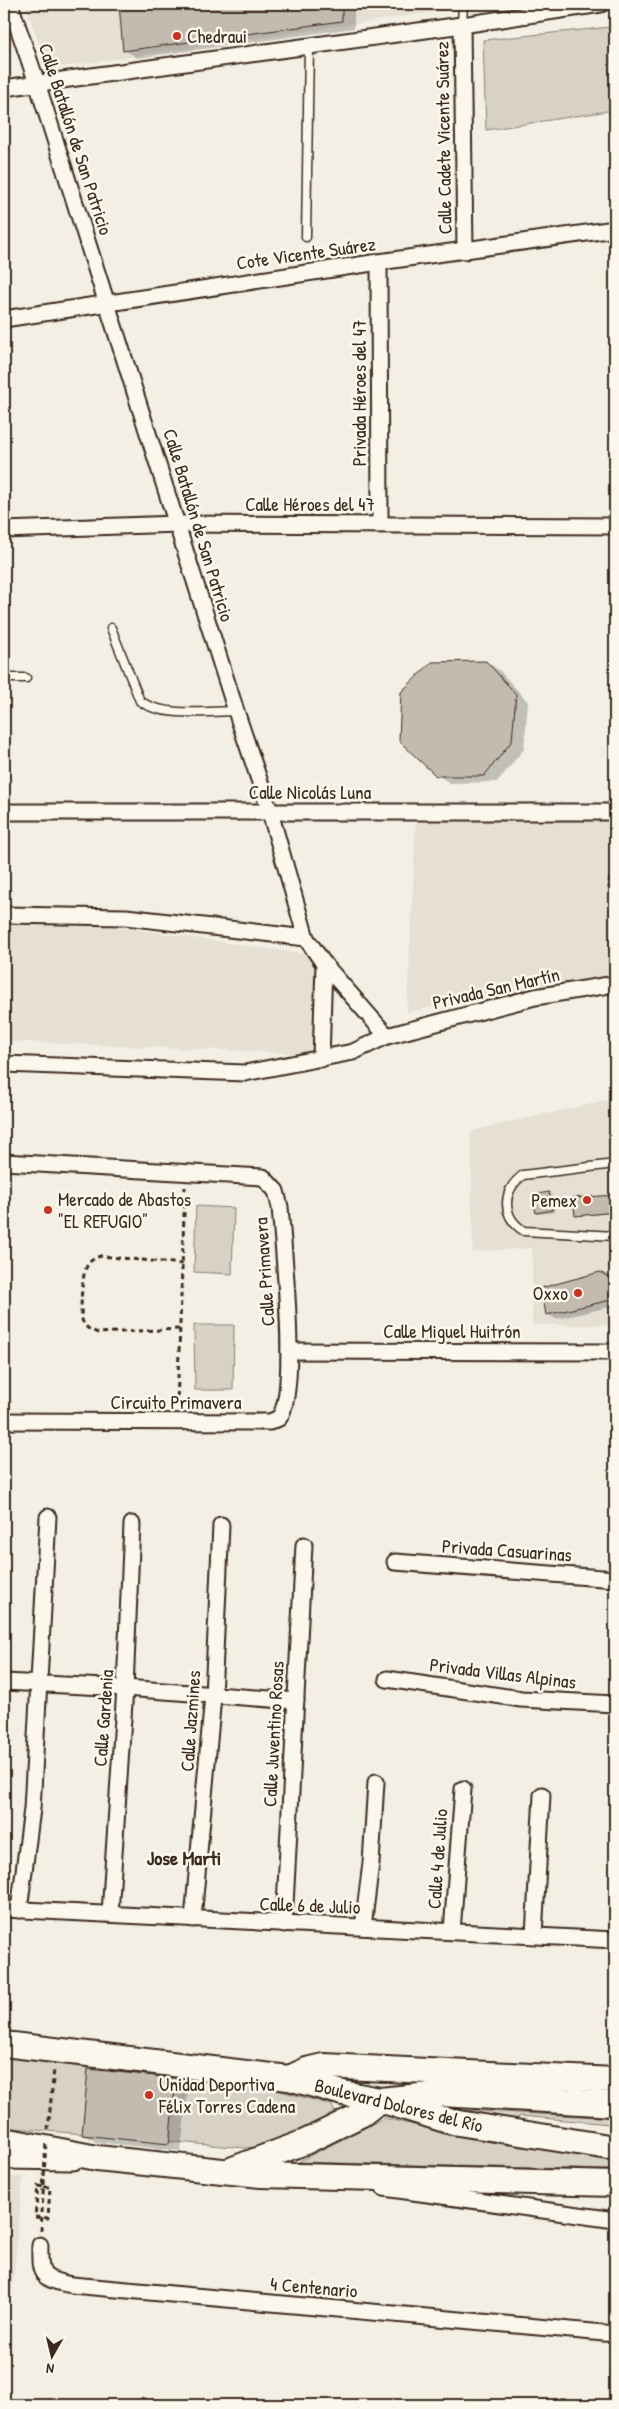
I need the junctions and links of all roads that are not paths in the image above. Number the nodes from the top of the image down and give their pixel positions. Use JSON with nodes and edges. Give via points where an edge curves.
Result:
{"nodes":[{"id":1,"x":10,"y":4,"type":"edge"},
{"id":2,"x":463,"y":4,"type":"edge"},
{"id":3,"x":601,"y":4,"type":"edge"},
{"id":4,"x":462,"y":25,"type":"junction"},
{"id":5,"x":309,"y":46,"type":"junction"},
{"id":6,"x":37,"y":83,"type":"junction"},
{"id":7,"x":4,"y":88,"type":"edge"},
{"id":8,"x":615,"y":229,"type":"edge"},
{"id":9,"x":306,"y":237,"type":"dead end"},
{"id":10,"x":465,"y":251,"type":"junction"},
{"id":11,"x":378,"y":262,"type":"junction"},
{"id":12,"x":108,"y":302,"type":"junction"},
{"id":13,"x":4,"y":319,"type":"edge"},
{"id":14,"x":178,"y":524,"type":"junction"},
{"id":15,"x":380,"y":524,"type":"junction"},
{"id":16,"x":615,"y":526,"type":"edge"},
{"id":17,"x":4,"y":530,"type":"edge"},
{"id":18,"x":111,"y":628,"type":"dead end"},
{"id":19,"x":4,"y":678,"type":"edge"},
{"id":20,"x":26,"y":678,"type":"dead end"},
{"id":21,"x":236,"y":711,"type":"junction"},
{"id":22,"x":4,"y":812,"type":"edge"},
{"id":23,"x":270,"y":812,"type":"junction"},
{"id":24,"x":615,"y":812,"type":"edge"},
{"id":25,"x":4,"y":915,"type":"edge"},
{"id":26,"x":306,"y":938,"type":"junction"},
{"id":27,"x":324,"y":964,"type":"junction"},
{"id":28,"x":615,"y":984,"type":"edge"},
{"id":29,"x":387,"y":1036,"type":"junction"},
{"id":30,"x":321,"y":1059,"type":"junction"},
{"id":31,"x":4,"y":1064,"type":"edge"},
{"id":32,"x":4,"y":1162,"type":"edge"},
{"id":33,"x":615,"y":1164,"type":"edge"},
{"id":34,"x":615,"y":1236,"type":"edge"},
{"id":35,"x":290,"y":1351,"type":"junction"},
{"id":36,"x":615,"y":1352,"type":"edge"},
{"id":37,"x":4,"y":1421,"type":"edge"},
{"id":38,"x":48,"y":1517,"type":"dead end"},
{"id":39,"x":132,"y":1524,"type":"dead end"},
{"id":40,"x":222,"y":1525,"type":"dead end"},
{"id":41,"x":304,"y":1545,"type":"dead end"},
{"id":42,"x":395,"y":1562,"type":"dead end"},
{"id":43,"x":615,"y":1579,"type":"edge"},
{"id":44,"x":387,"y":1678,"type":"dead end"},
{"id":45,"x":4,"y":1682,"type":"edge"},
{"id":46,"x":38,"y":1685,"type":"junction"},
{"id":47,"x":125,"y":1688,"type":"junction"},
{"id":48,"x":213,"y":1696,"type":"junction"},
{"id":49,"x":296,"y":1701,"type":"junction"},
{"id":50,"x":615,"y":1704,"type":"edge"},
{"id":51,"x":376,"y":1782,"type":"dead end"},
{"id":52,"x":463,"y":1789,"type":"dead end"},
{"id":53,"x":542,"y":1795,"type":"dead end"},
{"id":54,"x":11,"y":1909,"type":"edge"},
{"id":55,"x":110,"y":1914,"type":"junction"},
{"id":56,"x":193,"y":1919,"type":"junction"},
{"id":57,"x":284,"y":1924,"type":"junction"},
{"id":58,"x":363,"y":1927,"type":"junction"},
{"id":59,"x":452,"y":1931,"type":"junction"},
{"id":60,"x":534,"y":1936,"type":"junction"},
{"id":61,"x":615,"y":1940,"type":"edge"},
{"id":62,"x":4,"y":2044,"type":"edge"},
{"id":63,"x":290,"y":2078,"type":"junction"},
{"id":64,"x":615,"y":2080,"type":"edge"},
{"id":65,"x":380,"y":2100,"type":"junction"},
{"id":66,"x":615,"y":2104,"type":"edge"},
{"id":67,"x":4,"y":2140,"type":"edge"},
{"id":68,"x":615,"y":2148,"type":"edge"},
{"id":69,"x":4,"y":2158,"type":"edge"},
{"id":70,"x":97,"y":2158,"type":"junction"},
{"id":71,"x":225,"y":2172,"type":"junction"},
{"id":72,"x":308,"y":2178,"type":"junction"},
{"id":73,"x":615,"y":2184,"type":"edge"},
{"id":74,"x":615,"y":2220,"type":"edge"},
{"id":75,"x":40,"y":2245,"type":"dead end"},
{"id":76,"x":615,"y":2334,"type":"edge"}],
"edges":[{"from":1,"to":6,"type":"street","name":"Calle Batallón de San Patricio"},
{"from":2,"to":4,"type":"lane"},
{"from":3,"to":4,"type":"street"},
{"from":4,"to":5,"type":"street"},
{"from":4,"to":10,"type":"street","name":"Calle Cadete Vicente Suárez"},
{"from":5,"to":6,"type":"street"},
{"from":5,"to":9,"type":"lane"},
{"from":6,"to":7,"type":"street"},
{"from":6,"to":12,"type":"street","name":"Calle Batallón de San Patricio"},
{"from":8,"to":10,"type":"street","name":"Cote Vicente Suárez"},
{"from":10,"to":11,"type":"street","name":"Cote Vicente Suárez"},
{"from":11,"to":12,"type":"street","name":"Cote Vicente Suárez"},
{"from":11,"to":15,"type":"street","name":"Privada Héroes del 47"},
{"from":12,"to":13,"type":"street","name":"Cote Vicente Suárez"},
{"from":12,"to":14,"type":"street","name":"Calle Batallón de San Patricio"},
{"from":14,"to":15,"type":"street","name":"Calle Héroes del 47"},
{"from":14,"to":17,"type":"street","name":"Calle Héroes del 47"},
{"from":14,"to":21,"type":"street","name":"Calle Batallón de San Patricio"},
{"from":15,"to":16,"type":"street","name":"Calle Héroes del 47"},
{"from":18,"to":21,"type":"lane","via":[[140,701],[169,711]]},
{"from":19,"to":20,"type":"lane"},
{"from":21,"to":23,"type":"street","name":"Calle Batallón de San Patricio"},
{"from":22,"to":23,"type":"street","name":"Calle Nicolás Luna"},
{"from":23,"to":24,"type":"street","name":"Calle Nicolás Luna"},
{"from":23,"to":26,"type":"street","name":"Calle Batallón de San Patricio"},
{"from":25,"to":26,"type":"street","via":[[126,917]]},
{"from":26,"to":27,"type":"street","name":"Calle Batallón de San Patricio"},
{"from":27,"to":29,"type":"street","name":"Calle Batallón de San Patricio"},
{"from":27,"to":30,"type":"street"},
{"from":28,"to":29,"type":"street","name":"Privada San Martín","via":[[535,997]]},
{"from":29,"to":30,"type":"street","name":"Privada San Martín","via":[[353,1052]]},
{"from":30,"to":31,"type":"street","name":"Privada San Martín","via":[[245,1073]]},
{"from":32,"to":35,"type":"street","name":"Calle Primavera","via":[[263,1177],[276,1191],[280,1207]]},
{"from":33,"to":34,"type":"lane","via":[[524,1176],[508,1190],[508,1214],[524,1231]]},
{"from":35,"to":36,"type":"street","name":"Calle Miguel Huitrón"},
{"from":35,"to":37,"type":"street","name":"Circuito Primavera","via":[[287,1402],[279,1418],[270,1422]]},
{"from":38,"to":46,"type":"street"},
{"from":39,"to":47,"type":"street","name":"Calle Gardenia"},
{"from":40,"to":48,"type":"street","name":"Calle Jazmines"},
{"from":41,"to":49,"type":"street","name":"Calle Juventino Rosas"},
{"from":42,"to":43,"type":"street","name":"Privada Casuarinas"},
{"from":44,"to":50,"type":"street","name":"Privada Villas Alpinas","via":[[521,1699]]},
{"from":45,"to":46,"type":"street"},
{"from":46,"to":47,"type":"street"},
{"from":46,"to":54,"type":"street","via":[[32,1810]]},
{"from":47,"to":48,"type":"street"},
{"from":47,"to":55,"type":"street","name":"Calle Gardenia"},
{"from":48,"to":49,"type":"street"},
{"from":48,"to":56,"type":"street","name":"Calle Jazmines"},
{"from":49,"to":57,"type":"street","name":"Calle Juventino Rosas"},
{"from":51,"to":58,"type":"street"},
{"from":52,"to":59,"type":"street","name":"Calle 4 de Julio"},
{"from":53,"to":60,"type":"street"},
{"from":54,"to":55,"type":"street","name":"Calle 6 de Julio"},
{"from":55,"to":56,"type":"street","name":"Calle 6 de Julio"},
{"from":56,"to":57,"type":"street","name":"Calle 6 de Julio"},
{"from":57,"to":58,"type":"street","name":"Calle 6 de Julio"},
{"from":58,"to":59,"type":"street","name":"Calle 6 de Julio"},
{"from":59,"to":60,"type":"street","name":"Calle 6 de Julio"},
{"from":60,"to":61,"type":"street","name":"Calle 6 de Julio"},
{"from":62,"to":63,"type":"main road","name":"Boulevard Dolores del Río"},
{"from":63,"to":64,"type":"main road","via":[[324,2066]]},
{"from":63,"to":65,"type":"main road","name":"Boulevard Dolores del Río"},
{"from":65,"to":66,"type":"main road","via":[[440,2094]]},
{"from":65,"to":68,"type":"main road","name":"Boulevard Dolores del Río","via":[[452,2122]]},
{"from":65,"to":71,"type":"main road","via":[[362,2114],[306,2142]]},
{"from":67,"to":70,"type":"main road"},
{"from":69,"to":70,"type":"main road","via":[[46,2150]]},
{"from":70,"to":71,"type":"main road"},
{"from":71,"to":72,"type":"main road"},
{"from":72,"to":73,"type":"main road"},
{"from":72,"to":74,"type":"street"},
{"from":75,"to":76,"type":"street","name":"4 Centenario","via":[[39,2268],[42,2275],[48,2280],[72,2285]]}]}
